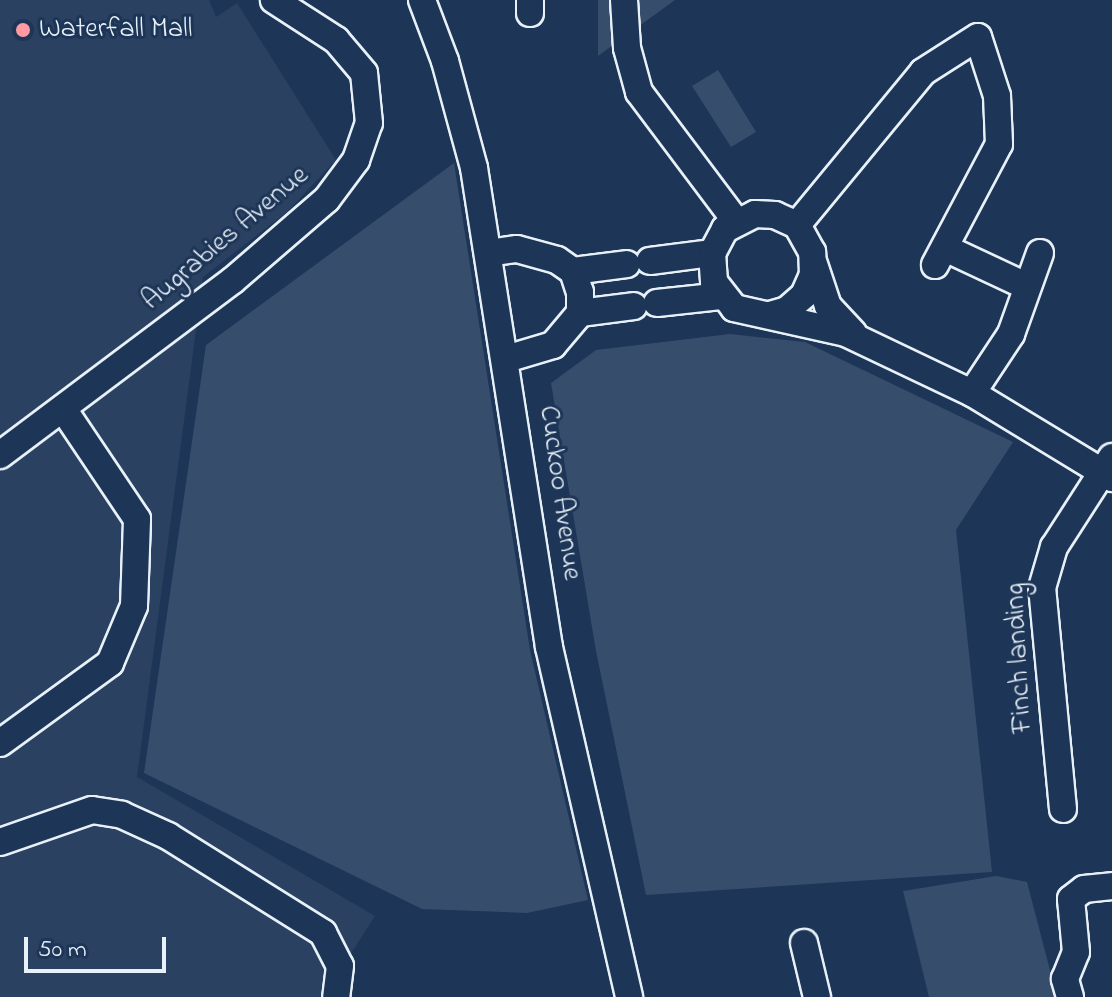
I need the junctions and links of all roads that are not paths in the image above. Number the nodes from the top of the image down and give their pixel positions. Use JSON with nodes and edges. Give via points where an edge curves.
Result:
{"nodes":[{"id":1,"x":274,"y":0,"type":"edge"},
{"id":2,"x":422,"y":0,"type":"edge"},
{"id":3,"x":624,"y":0,"type":"edge"},
{"id":4,"x":736,"y":221,"type":"junction"},
{"id":5,"x":797,"y":225,"type":"junction"},
{"id":6,"x":488,"y":253,"type":"junction"},
{"id":7,"x":712,"y":253,"type":"junction"},
{"id":8,"x":1040,"y":253,"type":"dead end"},
{"id":9,"x":814,"y":264,"type":"junction"},
{"id":10,"x":573,"y":271,"type":"junction"},
{"id":11,"x":1026,"y":286,"type":"junction"},
{"id":12,"x":721,"y":296,"type":"junction"},
{"id":13,"x":580,"y":313,"type":"junction"},
{"id":14,"x":770,"y":315,"type":"junction"},
{"id":15,"x":869,"y":344,"type":"junction"},
{"id":16,"x":506,"y":359,"type":"junction"},
{"id":17,"x":972,"y":393,"type":"junction"},
{"id":18,"x":63,"y":409,"type":"junction"},
{"id":19,"x":0,"y":455,"type":"edge"},
{"id":20,"x":1108,"y":468,"type":"edge"},
{"id":21,"x":0,"y":743,"type":"edge"},
{"id":22,"x":1063,"y":809,"type":"dead end"},
{"id":23,"x":0,"y":842,"type":"edge"},
{"id":24,"x":1112,"y":886,"type":"edge"},
{"id":25,"x":804,"y":943,"type":"dead end"},
{"id":26,"x":336,"y":997,"type":"edge"},
{"id":27,"x":629,"y":997,"type":"edge"},
{"id":28,"x":817,"y":997,"type":"edge"},
{"id":29,"x":1070,"y":997,"type":"edge"}],
"edges":[{"from":1,"to":18,"type":"street","name":"Augrabies Avenue","via":[[336,40],[359,64],[370,111],[362,149],[339,186],[272,247]]},
{"from":2,"to":6,"type":"street","name":"Cuckoo Avenue","via":[[459,109]]},
{"from":3,"to":4,"type":"street","via":[[627,48],[639,92]]},
{"from":4,"to":5,"type":"street","via":[[765,213]]},
{"from":4,"to":7,"type":"street","via":[[717,239]]},
{"from":5,"to":9,"type":"street"},
{"from":5,"to":11,"type":"street","via":[[923,72],[978,37],[997,96],[999,144],[940,257]]},
{"from":6,"to":10,"type":"street","via":[[537,252]]},
{"from":6,"to":16,"type":"street","name":"Cuckoo Avenue"},
{"from":7,"to":10,"type":"street"},
{"from":7,"to":12,"type":"street","via":[[711,268]]},
{"from":8,"to":11,"type":"street"},
{"from":9,"to":14,"type":"street","via":[[804,295],[787,310]]},
{"from":9,"to":15,"type":"street","via":[[834,315]]},
{"from":10,"to":13,"type":"street"},
{"from":11,"to":17,"type":"street","via":[[1011,334]]},
{"from":12,"to":13,"type":"street"},
{"from":12,"to":14,"type":"street","via":[[751,315]]},
{"from":13,"to":16,"type":"street","via":[[553,345]]},
{"from":14,"to":15,"type":"street","via":[[834,329]]},
{"from":15,"to":17,"type":"street"},
{"from":16,"to":27,"type":"street","name":"Cuckoo Avenue","via":[[549,647]]},
{"from":17,"to":20,"type":"street"},
{"from":18,"to":19,"type":"street","name":"Augrabies Avenue"},
{"from":18,"to":21,"type":"street","via":[[137,519],[134,606],[110,663]]},
{"from":20,"to":22,"type":"street","name":"Finch landing","via":[[1054,547],[1042,588]]},
{"from":23,"to":26,"type":"street","via":[[92,810],[122,815],[168,836],[323,933],[340,966]]},
{"from":24,"to":29,"type":"street","via":[[1084,889],[1071,899],[1076,952],[1065,979]]},
{"from":25,"to":28,"type":"street"}]}
